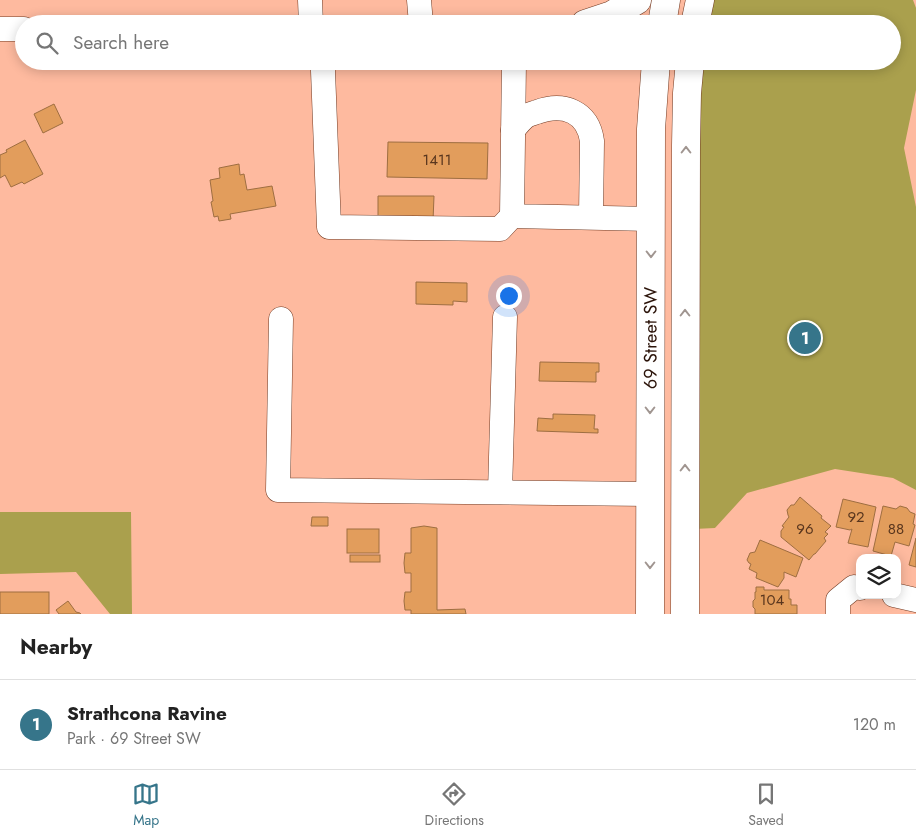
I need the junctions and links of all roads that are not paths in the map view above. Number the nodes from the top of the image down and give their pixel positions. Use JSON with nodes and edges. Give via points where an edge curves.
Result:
{"nodes":[{"id":1,"x":310,"y":0,"type":"edge"},
{"id":2,"x":419,"y":0,"type":"edge"},
{"id":3,"x":636,"y":0,"type":"edge"},
{"id":4,"x":666,"y":0,"type":"edge"},
{"id":5,"x":700,"y":0,"type":"edge"},
{"id":6,"x":311,"y":15,"type":"edge"},
{"id":7,"x":420,"y":15,"type":"edge"},
{"id":8,"x":612,"y":15,"type":"edge"},
{"id":9,"x":664,"y":15,"type":"edge"},
{"id":10,"x":697,"y":15,"type":"edge"},
{"id":11,"x":0,"y":29,"type":"edge"},
{"id":12,"x":15,"y":29,"type":"edge"},
{"id":13,"x":514,"y":70,"type":"edge"},
{"id":14,"x":655,"y":70,"type":"edge"},
{"id":15,"x":689,"y":70,"type":"edge"},
{"id":16,"x":323,"y":71,"type":"dead end"},
{"id":17,"x":513,"y":130,"type":"junction"},
{"id":18,"x":512,"y":216,"type":"junction"},
{"id":19,"x":591,"y":218,"type":"junction"},
{"id":20,"x":651,"y":219,"type":"junction"},
{"id":21,"x":505,"y":317,"type":"dead end"},
{"id":22,"x":282,"y":319,"type":"dead end"},
{"id":23,"x":500,"y":492,"type":"junction"},
{"id":24,"x":650,"y":494,"type":"junction"},
{"id":25,"x":856,"y":587,"type":"edge"},
{"id":26,"x":901,"y":597,"type":"edge"},
{"id":27,"x":916,"y":600,"type":"edge"},
{"id":28,"x":650,"y":614,"type":"edge"},
{"id":29,"x":684,"y":614,"type":"edge"},
{"id":30,"x":838,"y":614,"type":"edge"}],
"edges":[{"from":1,"to":6,"type":"street"},
{"from":2,"to":7,"type":"street"},
{"from":3,"to":8,"type":"main road"},
{"from":4,"to":9,"type":"main road"},
{"from":5,"to":10,"type":"main road"},
{"from":11,"to":12,"type":"street"},
{"from":13,"to":17,"type":"street"},
{"from":14,"to":20,"type":"main road","name":"69 Street SW"},
{"from":29,"to":15,"type":"main road","name":"69 Street SW","one_way":true},
{"from":16,"to":18,"type":"street","via":[[329,227],[500,229]]},
{"from":17,"to":18,"type":"street"},
{"from":17,"to":19,"type":"street","via":[[528,115],[550,108],[572,111],[586,123],[592,141]]},
{"from":18,"to":19,"type":"street"},
{"from":19,"to":20,"type":"street"},
{"from":20,"to":24,"type":"main road","name":"69 Street SW","one_way":true},
{"from":21,"to":23,"type":"street"},
{"from":22,"to":23,"type":"street","via":[[278,490]]},
{"from":23,"to":24,"type":"street"},
{"from":24,"to":28,"type":"main road","name":"69 Street SW","one_way":true},
{"from":25,"to":30,"type":"street","via":[[838,600]]},
{"from":26,"to":27,"type":"street"}]}
